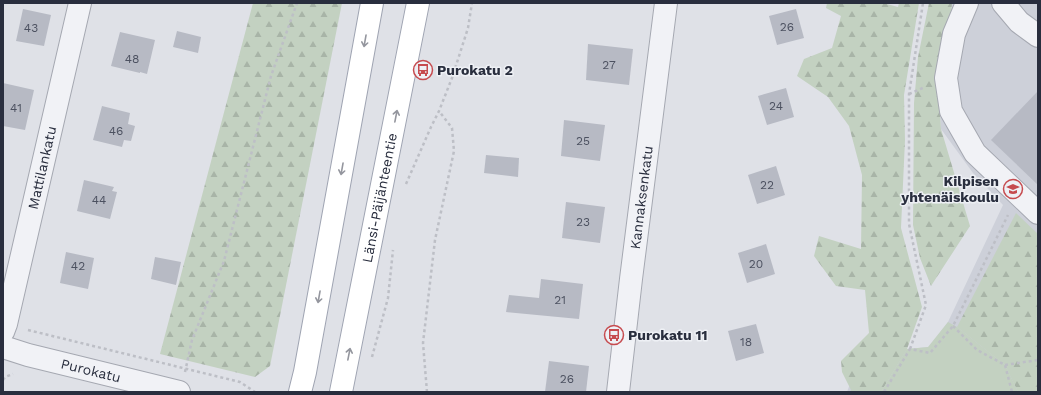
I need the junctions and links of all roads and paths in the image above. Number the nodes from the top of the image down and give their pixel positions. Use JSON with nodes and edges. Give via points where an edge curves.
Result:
{"nodes":[{"id":1,"x":80,"y":3,"type":"edge"},
{"id":2,"x":297,"y":3,"type":"edge"},
{"id":3,"x":372,"y":3,"type":"edge"},
{"id":4,"x":418,"y":3,"type":"edge"},
{"id":5,"x":472,"y":3,"type":"edge"},
{"id":6,"x":666,"y":3,"type":"edge"},
{"id":7,"x":923,"y":3,"type":"edge"},
{"id":8,"x":966,"y":3,"type":"edge"},
{"id":9,"x":1003,"y":3,"type":"edge"},
{"id":10,"x":1038,"y":36,"type":"edge"},
{"id":11,"x":439,"y":111,"type":"junction"},
{"id":12,"x":404,"y":189,"type":"dead end"},
{"id":13,"x":1011,"y":209,"type":"dead end"},
{"id":14,"x":1038,"y":213,"type":"edge"},
{"id":15,"x":394,"y":246,"type":"dead end"},
{"id":16,"x":953,"y":326,"type":"junction"},
{"id":17,"x":4,"y":328,"type":"edge"},
{"id":18,"x":3,"y":347,"type":"edge"},
{"id":19,"x":910,"y":349,"type":"junction"},
{"id":20,"x":1038,"y":360,"type":"edge"},
{"id":21,"x":370,"y":363,"type":"dead end"},
{"id":22,"x":1005,"y":365,"type":"junction"},
{"id":23,"x":186,"y":369,"type":"junction"},
{"id":24,"x":179,"y":392,"type":"edge"},
{"id":25,"x":255,"y":392,"type":"edge"},
{"id":26,"x":300,"y":392,"type":"edge"},
{"id":27,"x":341,"y":392,"type":"edge"},
{"id":28,"x":427,"y":392,"type":"edge"},
{"id":29,"x":618,"y":392,"type":"edge"},
{"id":30,"x":884,"y":392,"type":"edge"},
{"id":31,"x":1012,"y":392,"type":"edge"}],
"edges":[{"from":1,"to":17,"type":"street","name":"Mattilankatu"},
{"from":2,"to":23,"type":"path","via":[[271,76],[224,261],[192,340]]},
{"from":3,"to":26,"type":"main road","one_way":true},
{"from":27,"to":4,"type":"main road","name":"Länsi-Päijänteentie","one_way":true},
{"from":5,"to":11,"type":"path","name":"Länsi-Päijänteentie","via":[[468,28]]},
{"from":6,"to":29,"type":"street","name":"Kannaksenkatu"},
{"from":7,"to":19,"type":"path","via":[[909,94],[909,224],[926,305]]},
{"from":8,"to":14,"type":"street","via":[[954,34],[946,78],[952,111],[975,153]]},
{"from":9,"to":10,"type":"street","via":[[1019,22]]},
{"from":11,"to":12,"type":"path","name":"Länsi-Päijänteentie"},
{"from":11,"to":28,"type":"path","via":[[452,128],[454,151],[435,240],[423,343]]},
{"from":13,"to":16,"type":"path"},
{"from":15,"to":21,"type":"path","name":"Länsi-Päijänteentie","via":[[388,298]]},
{"from":16,"to":19,"type":"path","via":[[930,353]]},
{"from":16,"to":22,"type":"path","via":[[977,350]]},
{"from":17,"to":23,"type":"path"},
{"from":18,"to":24,"type":"street","name":"Purokatu"},
{"from":19,"to":30,"type":"path"},
{"from":20,"to":22,"type":"path"},
{"from":22,"to":31,"type":"path"},
{"from":23,"to":25,"type":"path","via":[[240,382]]}]}
